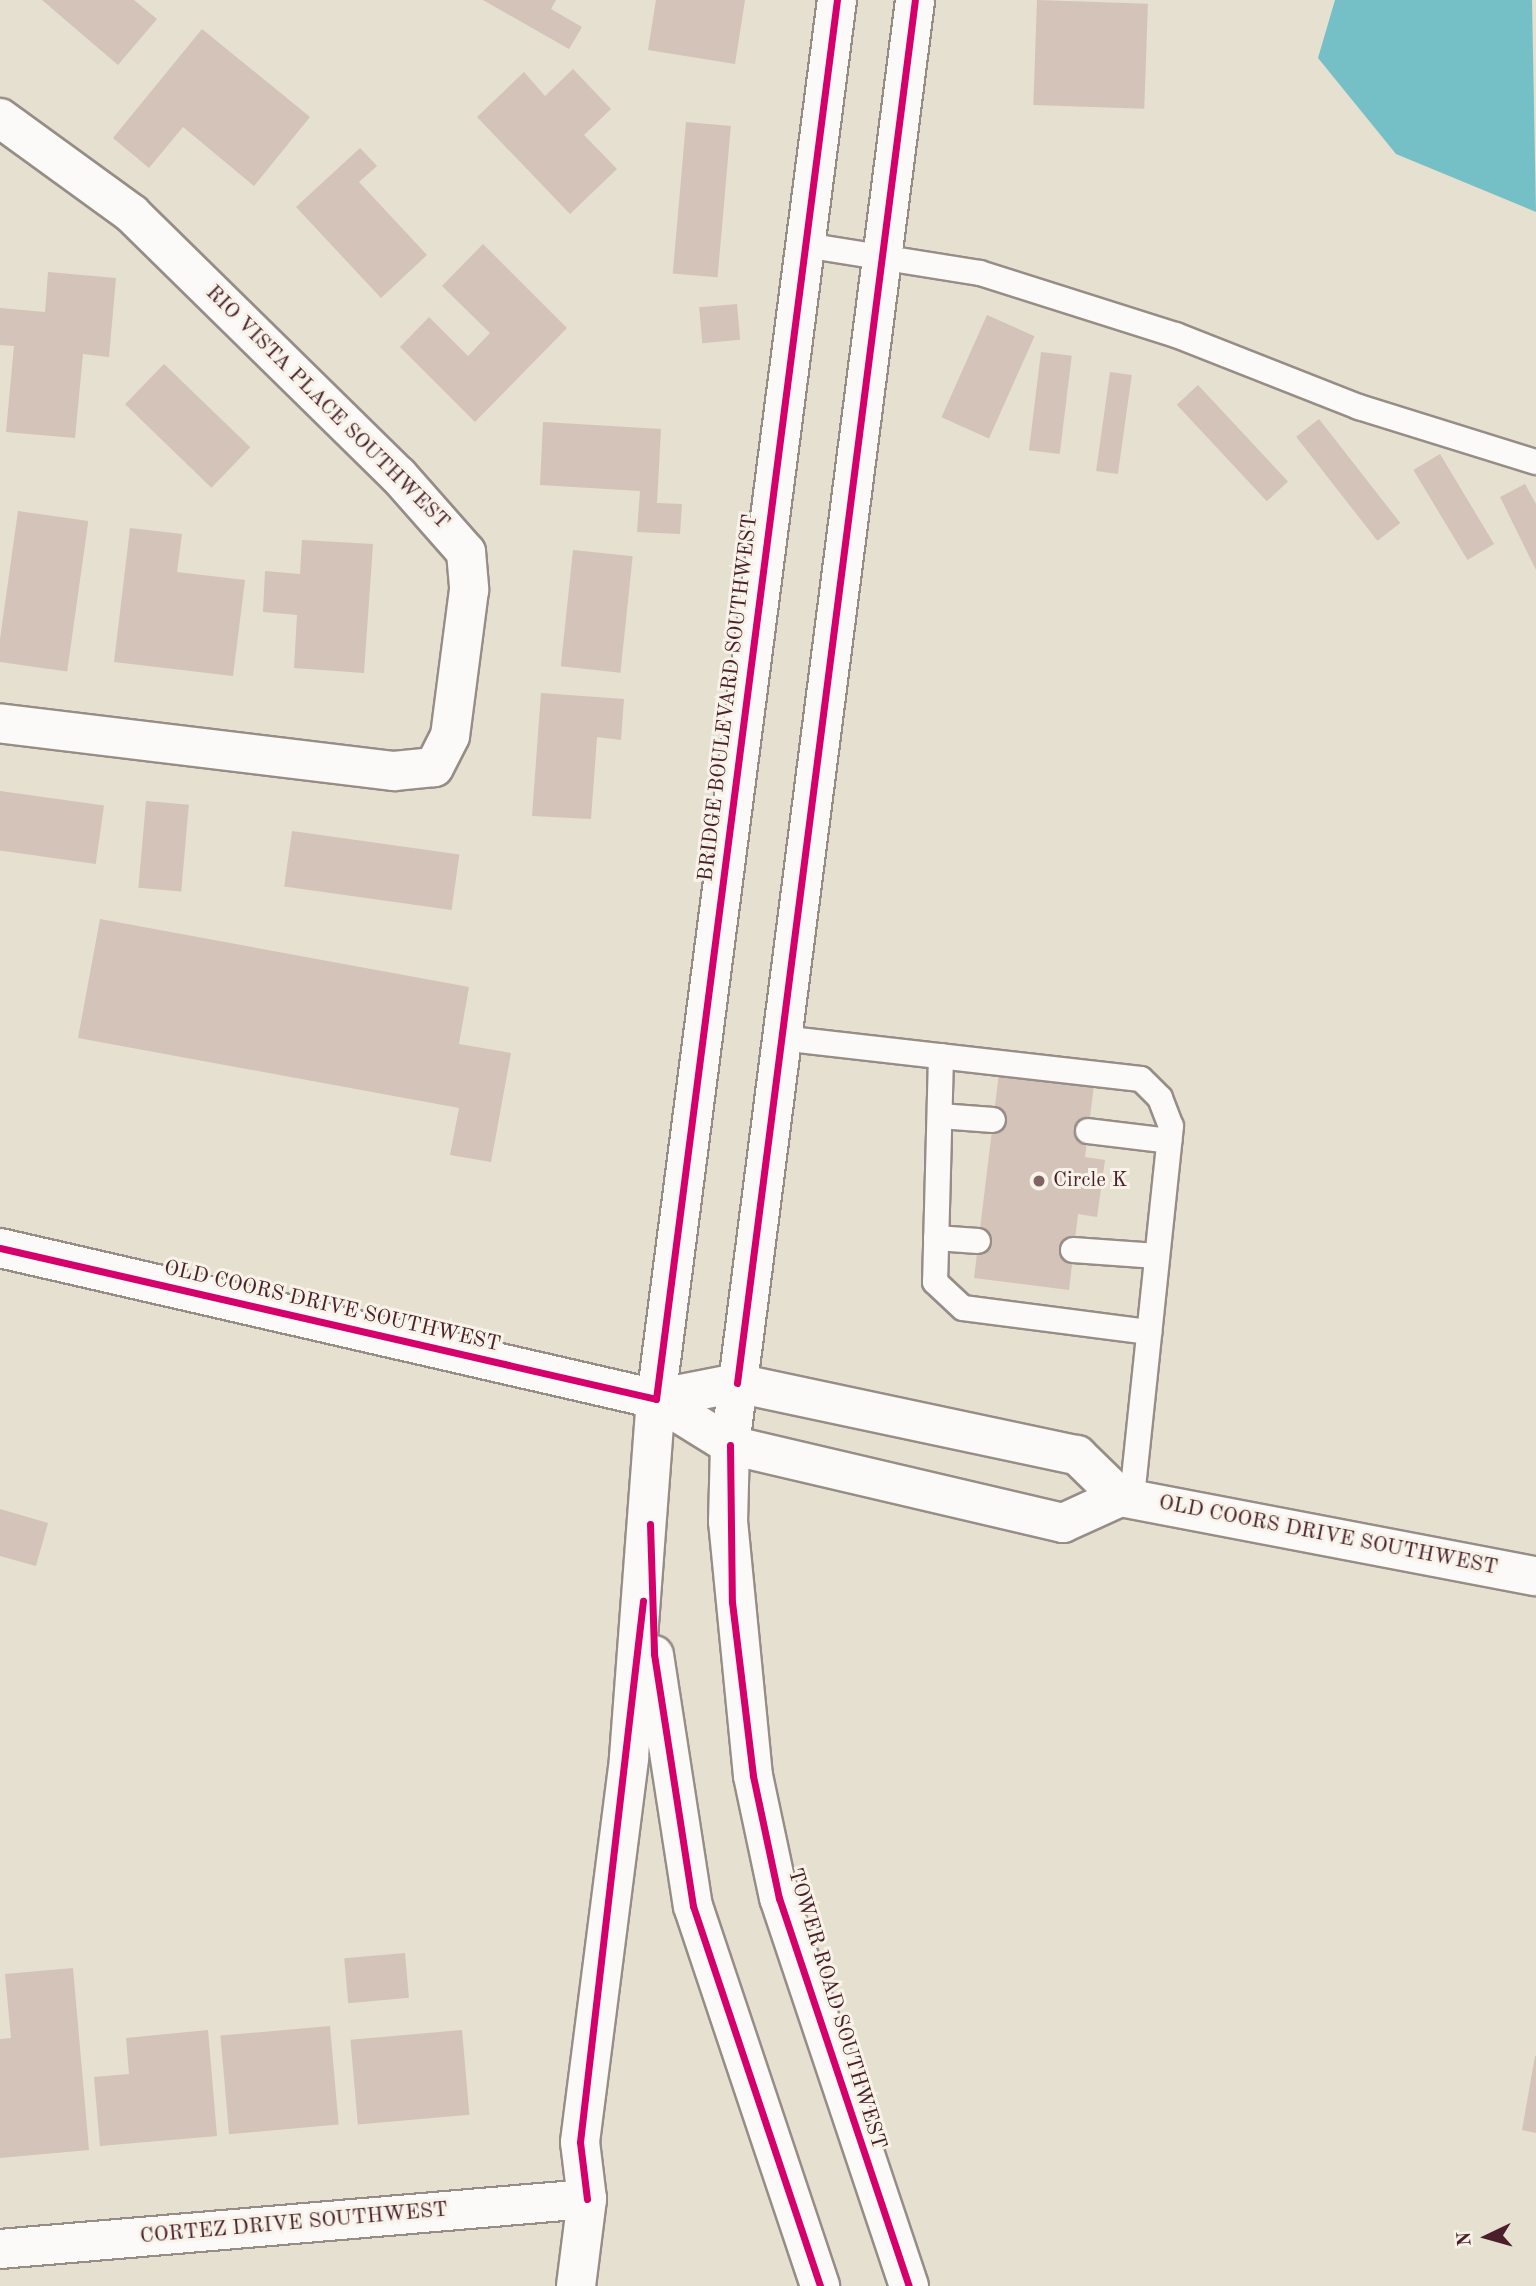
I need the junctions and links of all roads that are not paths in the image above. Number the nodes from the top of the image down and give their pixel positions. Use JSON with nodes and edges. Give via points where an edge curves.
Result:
{"nodes":[{"id":1,"x":837,"y":0,"type":"edge"},
{"id":2,"x":915,"y":0,"type":"edge"},
{"id":3,"x":0,"y":118,"type":"edge"},
{"id":4,"x":805,"y":245,"type":"junction"},
{"id":5,"x":883,"y":255,"type":"junction"},
{"id":6,"x":1536,"y":462,"type":"edge"},
{"id":7,"x":0,"y":723,"type":"edge"},
{"id":8,"x":781,"y":1038,"type":"junction"},
{"id":9,"x":941,"y":1056,"type":"junction"},
{"id":10,"x":940,"y":1116,"type":"junction"},
{"id":11,"x":993,"y":1120,"type":"dead end"},
{"id":12,"x":1088,"y":1131,"type":"dead end"},
{"id":13,"x":1169,"y":1141,"type":"junction"},
{"id":14,"x":936,"y":1238,"type":"junction"},
{"id":15,"x":978,"y":1241,"type":"dead end"},
{"id":16,"x":0,"y":1248,"type":"edge"},
{"id":17,"x":1073,"y":1250,"type":"dead end"},
{"id":18,"x":1157,"y":1256,"type":"junction"},
{"id":19,"x":1150,"y":1332,"type":"junction"},
{"id":20,"x":737,"y":1383,"type":"junction"},
{"id":21,"x":656,"y":1399,"type":"junction"},
{"id":22,"x":730,"y":1444,"type":"junction"},
{"id":23,"x":1126,"y":1498,"type":"junction"},
{"id":24,"x":650,"y":1524,"type":"junction"},
{"id":25,"x":1536,"y":1576,"type":"edge"},
{"id":26,"x":587,"y":2199,"type":"junction"},
{"id":27,"x":0,"y":2249,"type":"edge"},
{"id":28,"x":576,"y":2286,"type":"edge"},
{"id":29,"x":820,"y":2286,"type":"edge"},
{"id":30,"x":909,"y":2286,"type":"edge"}],
"edges":[{"from":1,"to":4,"type":"main road","name":"BRIDGE BOULEVARD SOUTHWEST"},
{"from":2,"to":5,"type":"main road"},
{"from":3,"to":7,"type":"main road","name":"RIO VISTA PLACE SOUTHWEST","via":[[132,215],[398,475],[466,552],[469,590],[450,736],[434,767],[394,771]]},
{"from":4,"to":5,"type":"lane"},
{"from":4,"to":21,"type":"main road","name":"BRIDGE BOULEVARD SOUTHWEST"},
{"from":5,"to":6,"type":"lane","via":[[980,273],[1176,335],[1359,407]]},
{"from":5,"to":8,"type":"main road"},
{"from":8,"to":9,"type":"lane"},
{"from":8,"to":20,"type":"main road"},
{"from":9,"to":10,"type":"lane"},
{"from":9,"to":13,"type":"lane","via":[[1141,1079],[1160,1098]]},
{"from":10,"to":11,"type":"lane"},
{"from":10,"to":14,"type":"lane"},
{"from":12,"to":13,"type":"lane"},
{"from":13,"to":18,"type":"lane"},
{"from":14,"to":15,"type":"lane"},
{"from":14,"to":19,"type":"lane","via":[[935,1282],[963,1308]]},
{"from":16,"to":21,"type":"main road","name":"OLD COORS DRIVE SOUTHWEST"},
{"from":17,"to":18,"type":"lane"},
{"from":18,"to":19,"type":"lane"},
{"from":19,"to":23,"type":"lane"},
{"from":20,"to":21,"type":"main road","name":"OLD COORS DRIVE SOUTHWEST"},
{"from":20,"to":22,"type":"main road"},
{"from":20,"to":23,"type":"main road","name":"OLD COORS DRIVE SOUTHWEST","via":[[1077,1455]]},
{"from":21,"to":22,"type":"main road","name":"OLD COORS DRIVE SOUTHWEST"},
{"from":21,"to":24,"type":"main road","name":"BRIDGE BOULEVARD SOUTHWEST"},
{"from":22,"to":23,"type":"main road","name":"OLD COORS DRIVE SOUTHWEST","via":[[1063,1522]]},
{"from":22,"to":30,"type":"main road","name":"TOWER ROAD SOUTHWEST","via":[[732,1602],[753,1776],[779,1898]]},
{"from":23,"to":25,"type":"main road","name":"OLD COORS DRIVE SOUTHWEST"},
{"from":24,"to":26,"type":"main road","via":[[629,1757],[580,2142]]},
{"from":24,"to":29,"type":"main road","via":[[654,1654],[693,1906]]},
{"from":26,"to":27,"type":"main road","name":"CORTEZ DRIVE SOUTHWEST"},
{"from":26,"to":28,"type":"main road"}]}
